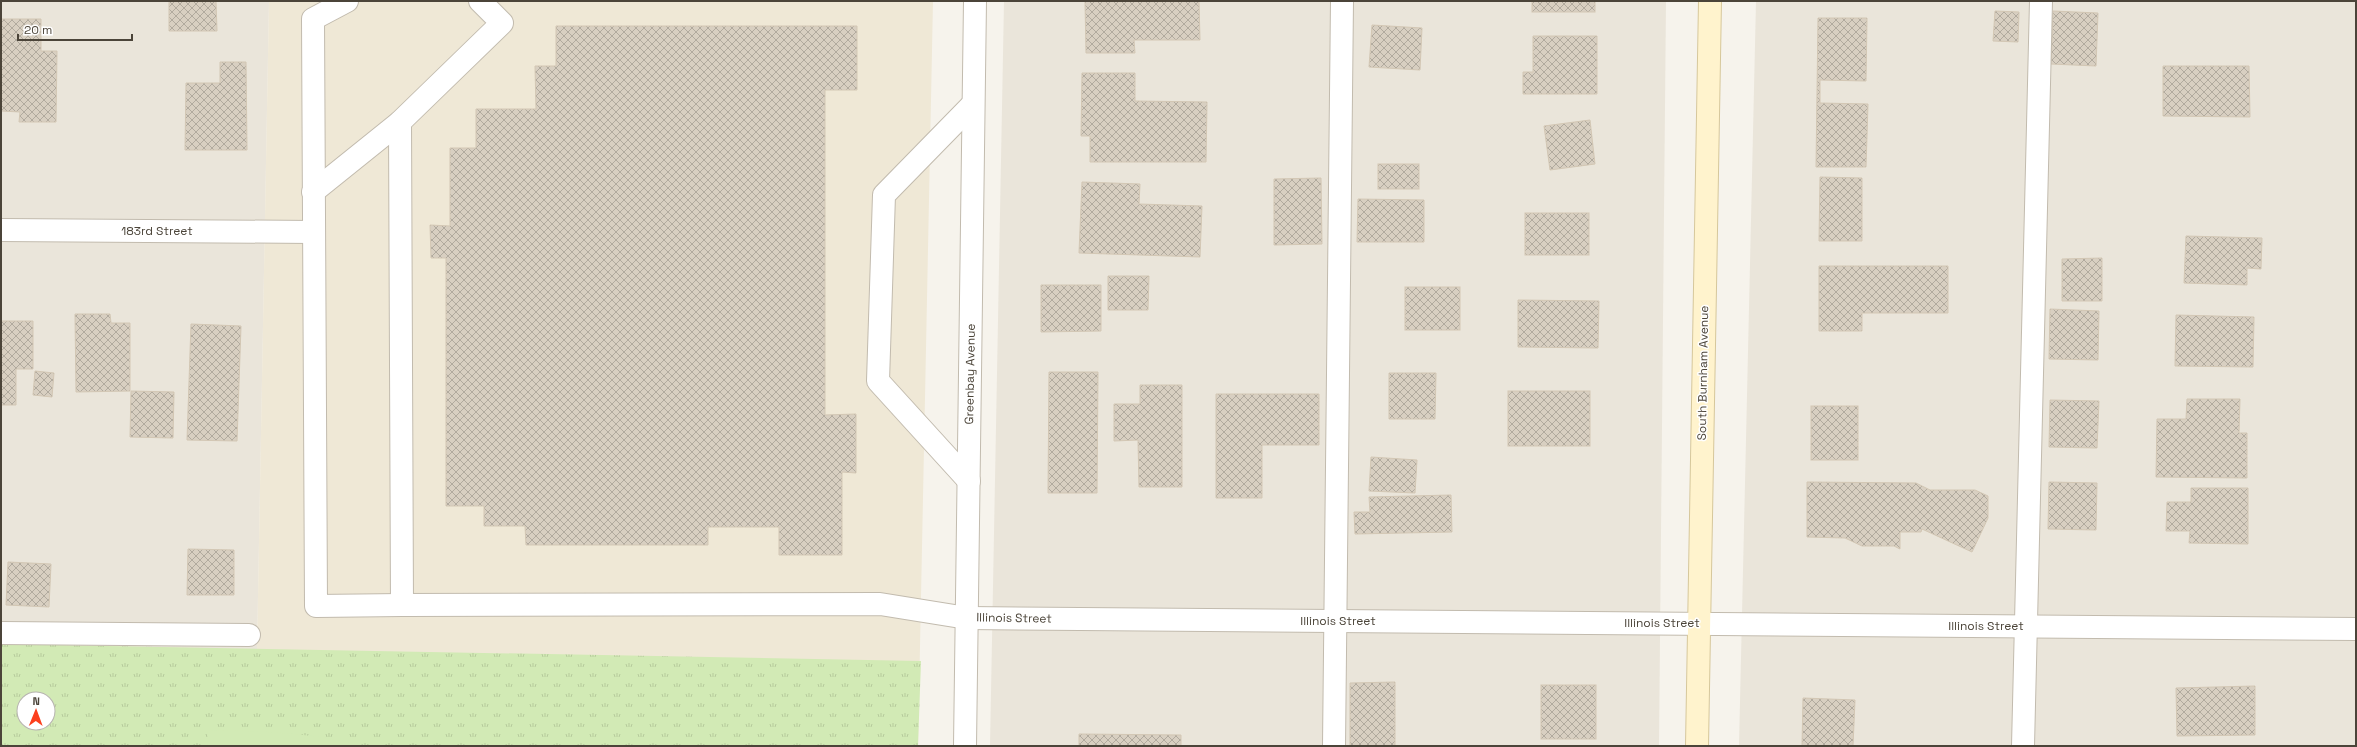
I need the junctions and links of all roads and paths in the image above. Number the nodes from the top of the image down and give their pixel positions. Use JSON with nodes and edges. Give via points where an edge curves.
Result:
{"nodes":[{"id":1,"x":347,"y":1,"type":"edge"},
{"id":2,"x":480,"y":1,"type":"edge"},
{"id":3,"x":974,"y":1,"type":"edge"},
{"id":4,"x":1342,"y":1,"type":"edge"},
{"id":5,"x":1710,"y":1,"type":"edge"},
{"id":6,"x":2041,"y":1,"type":"edge"},
{"id":7,"x":973,"y":104,"type":"junction"},
{"id":8,"x":400,"y":122,"type":"junction"},
{"id":9,"x":312,"y":192,"type":"junction"},
{"id":10,"x":1,"y":230,"type":"edge"},
{"id":11,"x":313,"y":232,"type":"junction"},
{"id":12,"x":969,"y":481,"type":"junction"},
{"id":13,"x":402,"y":605,"type":"junction"},
{"id":14,"x":968,"y":618,"type":"junction"},
{"id":15,"x":1334,"y":621,"type":"junction"},
{"id":16,"x":1699,"y":624,"type":"junction"},
{"id":17,"x":2028,"y":626,"type":"junction"},
{"id":18,"x":2356,"y":629,"type":"edge"},
{"id":19,"x":1,"y":633,"type":"edge"},
{"id":20,"x":249,"y":635,"type":"dead end"},
{"id":21,"x":965,"y":746,"type":"edge"},
{"id":22,"x":1334,"y":746,"type":"edge"},
{"id":23,"x":1696,"y":746,"type":"edge"},
{"id":24,"x":2023,"y":746,"type":"edge"}],
"edges":[{"from":1,"to":9,"type":"street","via":[[313,19]]},
{"from":2,"to":8,"type":"street","via":[[502,23]]},
{"from":3,"to":7,"type":"street","name":"Greenbay Avenue"},
{"from":4,"to":15,"type":"street"},
{"from":5,"to":16,"type":"main road","name":"South Burnham Avenue"},
{"from":6,"to":17,"type":"street"},
{"from":7,"to":12,"type":"street","name":"Greenbay Avenue"},
{"from":7,"to":12,"type":"street","via":[[884,195],[878,381]]},
{"from":8,"to":9,"type":"street"},
{"from":8,"to":13,"type":"street"},
{"from":9,"to":11,"type":"street"},
{"from":10,"to":11,"type":"street","name":"183rd Street"},
{"from":11,"to":13,"type":"street","name":"Illinois Street","via":[[316,606]]},
{"from":12,"to":14,"type":"street","name":"Greenbay Avenue"},
{"from":13,"to":14,"type":"street","name":"Illinois Street","via":[[880,604]]},
{"from":14,"to":15,"type":"street","name":"Illinois Street"},
{"from":14,"to":21,"type":"street","name":"Greenbay Avenue"},
{"from":15,"to":16,"type":"street","name":"Illinois Street"},
{"from":15,"to":22,"type":"street"},
{"from":16,"to":17,"type":"street","name":"Illinois Street"},
{"from":16,"to":23,"type":"main road","name":"South Burnham Avenue"},
{"from":17,"to":18,"type":"street","name":"Illinois Street"},
{"from":17,"to":24,"type":"street"},
{"from":19,"to":20,"type":"street"}]}
